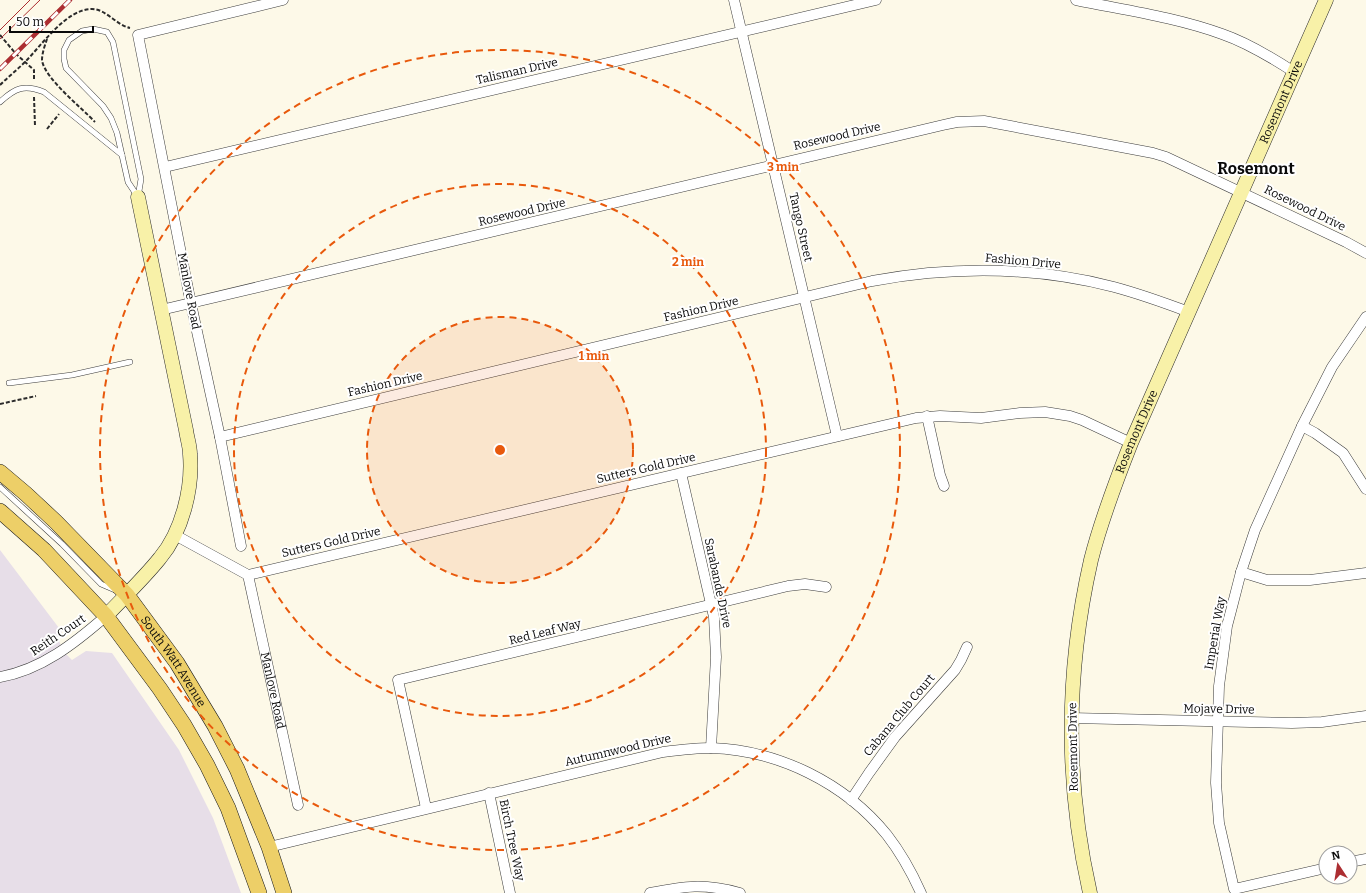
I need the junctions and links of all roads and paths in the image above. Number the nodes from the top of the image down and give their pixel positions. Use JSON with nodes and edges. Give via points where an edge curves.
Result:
{"nodes":[{"id":1,"x":283,"y":0,"type":"edge"},
{"id":2,"x":734,"y":0,"type":"edge"},
{"id":3,"x":876,"y":0,"type":"edge"},
{"id":4,"x":1076,"y":0,"type":"edge"},
{"id":5,"x":1326,"y":0,"type":"edge"},
{"id":6,"x":742,"y":32,"type":"junction"},
{"id":7,"x":0,"y":34,"type":"edge"},
{"id":8,"x":47,"y":38,"type":"dead end"},
{"id":9,"x":34,"y":70,"type":"dead end"},
{"id":10,"x":1294,"y":72,"type":"junction"},
{"id":11,"x":0,"y":102,"type":"edge"},
{"id":12,"x":98,"y":124,"type":"dead end"},
{"id":13,"x":122,"y":155,"type":"junction"},
{"id":14,"x":773,"y":165,"type":"junction"},
{"id":15,"x":165,"y":167,"type":"junction"},
{"id":16,"x":1242,"y":192,"type":"junction"},
{"id":17,"x":138,"y":197,"type":"junction"},
{"id":18,"x":1366,"y":253,"type":"edge"},
{"id":19,"x":804,"y":298,"type":"junction"},
{"id":20,"x":191,"y":304,"type":"junction"},
{"id":21,"x":161,"y":310,"type":"junction"},
{"id":22,"x":1189,"y":312,"type":"junction"},
{"id":23,"x":1366,"y":317,"type":"edge"},
{"id":24,"x":130,"y":362,"type":"dead end"},
{"id":25,"x":9,"y":383,"type":"dead end"},
{"id":26,"x":36,"y":396,"type":"dead end"},
{"id":27,"x":0,"y":404,"type":"edge"},
{"id":28,"x":927,"y":416,"type":"junction"},
{"id":29,"x":1302,"y":426,"type":"junction"},
{"id":30,"x":837,"y":436,"type":"junction"},
{"id":31,"x":220,"y":437,"type":"junction"},
{"id":32,"x":1131,"y":443,"type":"junction"},
{"id":33,"x":0,"y":472,"type":"edge"},
{"id":34,"x":681,"y":473,"type":"junction"},
{"id":35,"x":944,"y":486,"type":"dead end"},
{"id":36,"x":0,"y":488,"type":"edge"},
{"id":37,"x":1366,"y":490,"type":"edge"},
{"id":38,"x":0,"y":511,"type":"edge"},
{"id":39,"x":174,"y":535,"type":"junction"},
{"id":40,"x":241,"y":546,"type":"dead end"},
{"id":41,"x":1241,"y":572,"type":"junction"},
{"id":42,"x":1366,"y":573,"type":"edge"},
{"id":43,"x":248,"y":575,"type":"junction"},
{"id":44,"x":826,"y":587,"type":"dead end"},
{"id":45,"x":127,"y":595,"type":"junction"},
{"id":46,"x":711,"y":605,"type":"junction"},
{"id":47,"x":106,"y":616,"type":"junction"},
{"id":48,"x":967,"y":647,"type":"dead end"},
{"id":49,"x":0,"y":678,"type":"edge"},
{"id":50,"x":1366,"y":716,"type":"edge"},
{"id":51,"x":1071,"y":718,"type":"junction"},
{"id":52,"x":1217,"y":722,"type":"junction"},
{"id":53,"x":711,"y":748,"type":"junction"},
{"id":54,"x":489,"y":793,"type":"junction"},
{"id":55,"x":851,"y":800,"type":"junction"},
{"id":56,"x":298,"y":805,"type":"dead end"},
{"id":57,"x":426,"y":808,"type":"junction"},
{"id":58,"x":269,"y":847,"type":"junction"},
{"id":59,"x":1318,"y":870,"type":"edge"},
{"id":60,"x":259,"y":893,"type":"edge"},
{"id":61,"x":284,"y":893,"type":"edge"},
{"id":62,"x":510,"y":893,"type":"edge"},
{"id":63,"x":650,"y":893,"type":"edge"},
{"id":64,"x":740,"y":893,"type":"edge"},
{"id":65,"x":921,"y":893,"type":"edge"},
{"id":66,"x":1090,"y":893,"type":"edge"}],
"edges":[{"from":1,"to":15,"type":"street","name":"Manlove Road","via":[[138,35]]},
{"from":2,"to":6,"type":"street","name":"Tango Street"},
{"from":3,"to":6,"type":"street","name":"Talisman Drive"},
{"from":4,"to":10,"type":"street","via":[[1189,24],[1221,34],[1267,55]]},
{"from":5,"to":10,"type":"street","name":"Rosemont Drive"},
{"from":6,"to":14,"type":"street","name":"Tango Street"},
{"from":6,"to":15,"type":"street","name":"Talisman Drive"},
{"from":7,"to":9,"type":"path","via":[[16,54]]},
{"from":8,"to":12,"type":"path","via":[[42,61],[46,71]]},
{"from":10,"to":16,"type":"street","name":"Rosemont Drive"},
{"from":11,"to":13,"type":"lane","via":[[17,89],[26,87],[44,92]]},
{"from":13,"to":17,"type":"lane","via":[[128,182]]},
{"from":13,"to":17,"type":"lane","via":[[111,118],[65,65],[64,50],[69,40],[82,31],[93,29],[107,32],[113,42],[141,179]]},
{"from":14,"to":16,"type":"street","name":"Rosewood Drive","via":[[957,122],[984,121],[1153,153]]},
{"from":14,"to":19,"type":"street","name":"Tango Street"},
{"from":14,"to":20,"type":"street","name":"Rosewood Drive"},
{"from":15,"to":20,"type":"street","name":"Manlove Road"},
{"from":16,"to":18,"type":"street","name":"Rosewood Drive"},
{"from":16,"to":22,"type":"street","name":"Rosemont Drive"},
{"from":17,"to":21,"type":"street"},
{"from":19,"to":22,"type":"street","name":"Fashion Drive","via":[[905,275],[1015,271],[1092,282],[1152,298]]},
{"from":19,"to":30,"type":"street","name":"Tango Street"},
{"from":19,"to":31,"type":"street","name":"Fashion Drive"},
{"from":20,"to":21,"type":"street","name":"Rosewood Drive"},
{"from":20,"to":31,"type":"street","name":"Manlove Road"},
{"from":21,"to":39,"type":"street","via":[[190,454],[189,484],[184,511]]},
{"from":22,"to":32,"type":"street","name":"Rosemont Drive"},
{"from":23,"to":29,"type":"street","name":"Imperial Way","via":[[1332,367]]},
{"from":24,"to":25,"type":"lane","via":[[72,375]]},
{"from":26,"to":27,"type":"path"},
{"from":28,"to":30,"type":"street","name":"Sutters Gold Drive"},
{"from":28,"to":32,"type":"street","name":"Sutters Gold Drive","via":[[981,418],[1032,412],[1058,414],[1082,420]]},
{"from":28,"to":35,"type":"street"},
{"from":29,"to":37,"type":"street","via":[[1342,453]]},
{"from":29,"to":41,"type":"street","name":"Imperial Way","via":[[1260,518]]},
{"from":30,"to":34,"type":"street","name":"Sutters Gold Drive"},
{"from":31,"to":40,"type":"street","name":"Manlove Road"},
{"from":32,"to":51,"type":"street","name":"Rosemont Drive","via":[[1105,512],[1092,560],[1076,645]]},
{"from":33,"to":45,"type":"main road","name":"South Watt Avenue","via":[[56,522]]},
{"from":34,"to":43,"type":"street","name":"Sutters Gold Drive"},
{"from":34,"to":46,"type":"street","name":"Sarabande Drive"},
{"from":36,"to":45,"type":"lane","via":[[62,544],[101,584]]},
{"from":38,"to":47,"type":"main road","via":[[44,550]]},
{"from":39,"to":43,"type":"street"},
{"from":39,"to":45,"type":"street","via":[[161,557]]},
{"from":41,"to":42,"type":"street","via":[[1267,580],[1310,580]]},
{"from":41,"to":52,"type":"street","name":"Imperial Way","via":[[1227,626],[1220,672]]},
{"from":43,"to":56,"type":"street","name":"Manlove Road"},
{"from":44,"to":46,"type":"street","name":"Red Leaf Way","via":[[805,584],[788,586]]},
{"from":45,"to":47,"type":"street"},
{"from":45,"to":58,"type":"main road","name":"South Watt Avenue","via":[[176,663],[215,726],[237,769]]},
{"from":46,"to":53,"type":"street","name":"Sarabande Drive","via":[[716,644]]},
{"from":46,"to":57,"type":"street","name":"Red Leaf Way","via":[[398,680]]},
{"from":47,"to":49,"type":"street","name":"Reith Court","via":[[52,657],[29,670]]},
{"from":47,"to":60,"type":"main road","via":[[160,689],[208,765],[228,808]]},
{"from":48,"to":55,"type":"street","name":"Cabana Club Court","via":[[955,670],[894,737]]},
{"from":50,"to":52,"type":"street","name":"Mojave Drive","via":[[1322,722]]},
{"from":51,"to":52,"type":"street","name":"Mojave Drive"},
{"from":51,"to":66,"type":"street","name":"Rosemont Drive","via":[[1074,796]]},
{"from":52,"to":59,"type":"street","name":"Imperial Way","via":[[1216,796],[1219,823],[1234,889]]},
{"from":53,"to":54,"type":"street","name":"Autumnwood Drive","via":[[663,752]]},
{"from":53,"to":55,"type":"street","name":"Autumnwood Drive","via":[[749,752],[796,767]]},
{"from":54,"to":57,"type":"street","name":"Autumnwood Drive"},
{"from":54,"to":62,"type":"street","name":"Birch Tree Way"},
{"from":55,"to":65,"type":"street","name":"Autumnwood Drive","via":[[886,835],[901,855]]},
{"from":57,"to":58,"type":"street","name":"Autumnwood Drive"},
{"from":58,"to":61,"type":"main road","name":"South Watt Avenue"},
{"from":63,"to":64,"type":"street","via":[[700,886]]}]}
